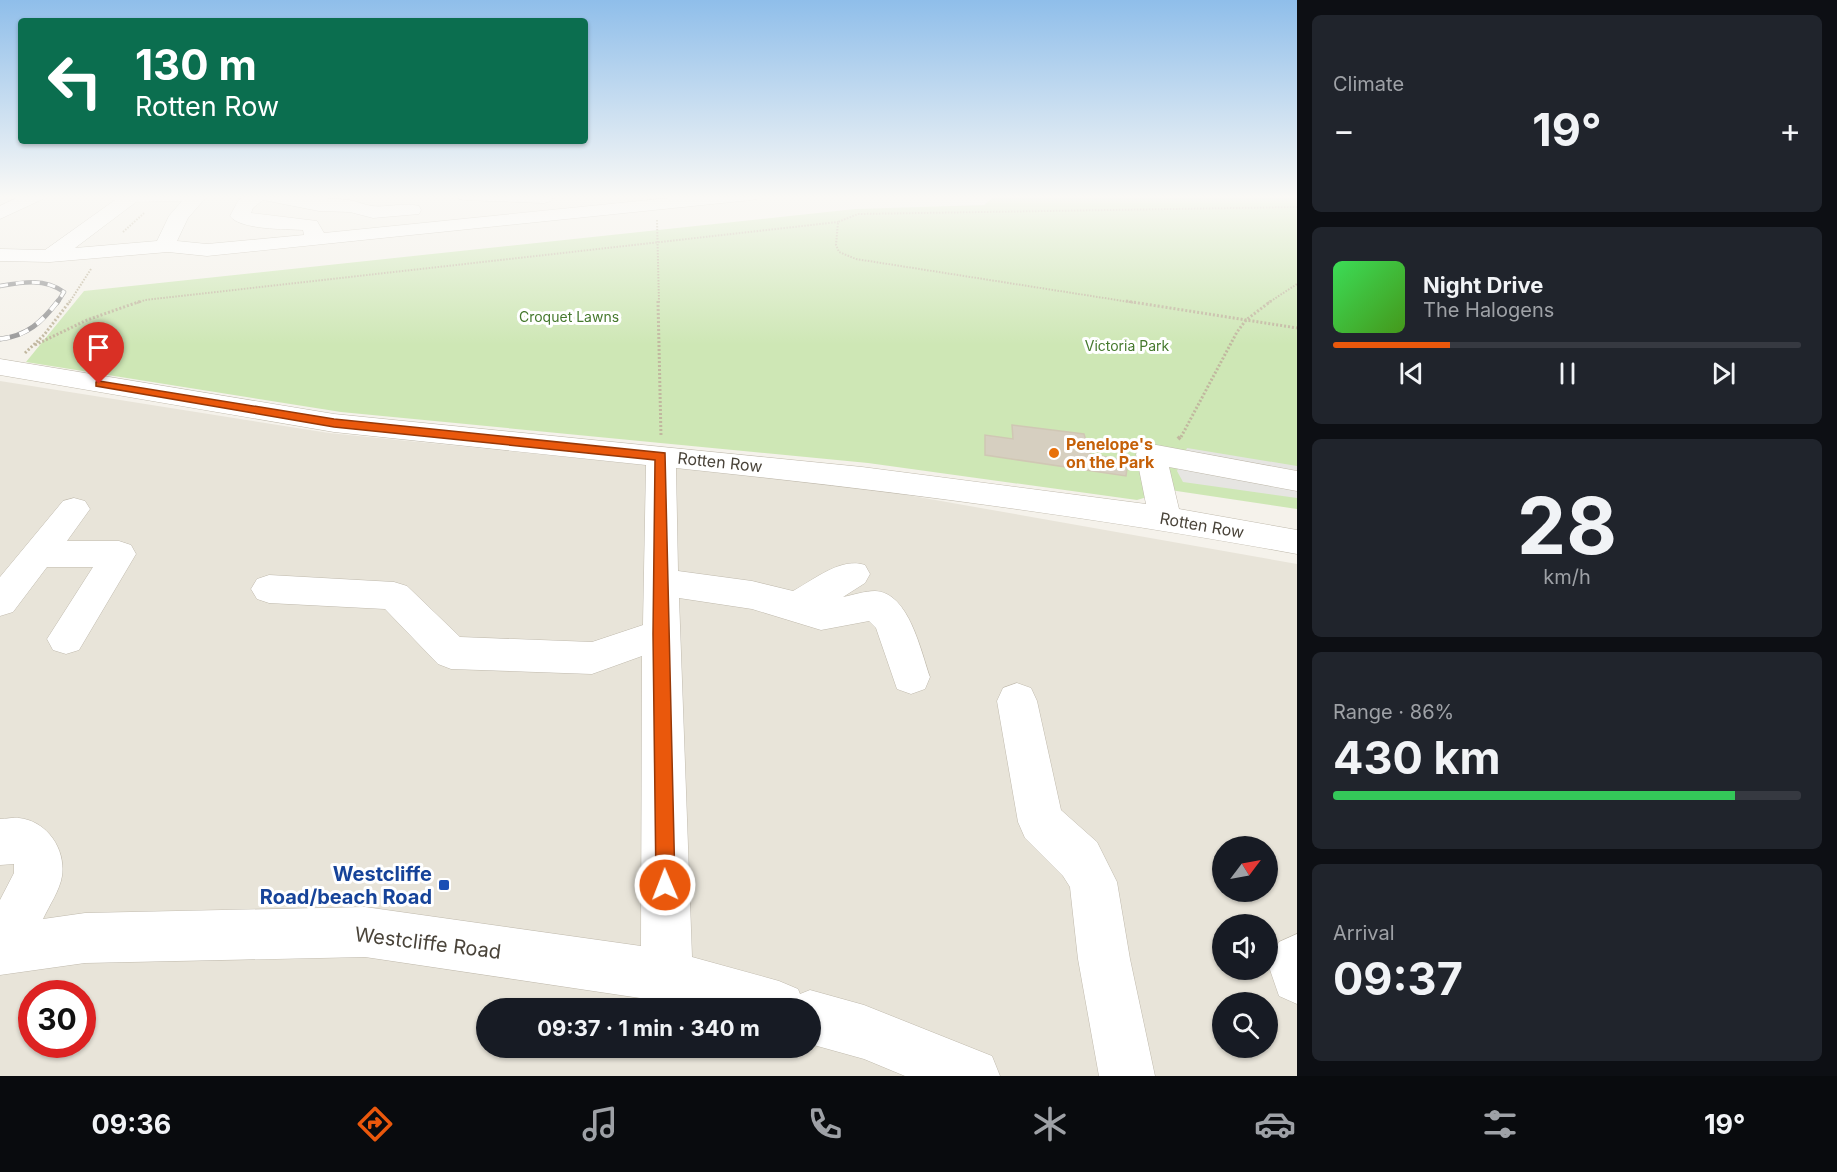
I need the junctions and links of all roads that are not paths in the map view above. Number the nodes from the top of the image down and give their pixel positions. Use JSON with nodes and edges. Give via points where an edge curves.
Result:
{"nodes":[{"id":1,"x":63,"y":245,"type":"edge"},
{"id":2,"x":258,"y":245,"type":"edge"},
{"id":3,"x":168,"y":246,"type":"joint"},
{"id":4,"x":0,"y":255,"type":"edge"},
{"id":5,"x":50,"y":256,"type":"junction"},
{"id":6,"x":3,"y":368,"type":"edge"},
{"id":7,"x":661,"y":456,"type":"junction"},
{"id":8,"x":1297,"y":481,"type":"edge"},
{"id":9,"x":74,"y":509,"type":"dead end"},
{"id":10,"x":1165,"y":518,"type":"junction"},
{"id":11,"x":1297,"y":542,"type":"edge"},
{"id":12,"x":39,"y":554,"type":"junction"},
{"id":13,"x":853,"y":574,"type":"dead end"},
{"id":14,"x":661,"y":582,"type":"junction"},
{"id":15,"x":269,"y":590,"type":"dead end"},
{"id":16,"x":0,"y":602,"type":"edge"},
{"id":17,"x":797,"y":606,"type":"junction"},
{"id":18,"x":661,"y":634,"type":"junction"},
{"id":19,"x":66,"y":639,"type":"dead end"},
{"id":20,"x":911,"y":677,"type":"dead end"},
{"id":21,"x":1017,"y":701,"type":"dead end"},
{"id":22,"x":0,"y":842,"type":"edge"},
{"id":23,"x":1,"y":950,"type":"edge"},
{"id":24,"x":1297,"y":960,"type":"edge"},
{"id":25,"x":667,"y":976,"type":"junction"},
{"id":26,"x":1297,"y":978,"type":"edge"},
{"id":27,"x":744,"y":998,"type":"edge"},
{"id":28,"x":821,"y":1020,"type":"edge"},
{"id":29,"x":972,"y":1076,"type":"edge"},
{"id":30,"x":1127,"y":1076,"type":"edge"}],
"edges":[{"from":1,"to":5,"type":"street"},
{"from":2,"to":3,"type":"street","via":[[207,250]]},
{"from":3,"to":5,"type":"street"},
{"from":4,"to":5,"type":"street"},
{"from":6,"to":7,"type":"street","name":"Rotten Row","via":[[334,423]]},
{"from":7,"to":10,"type":"street","name":"Rotten Row","via":[[862,477]]},
{"from":7,"to":14,"type":"street"},
{"from":8,"to":10,"type":"street","via":[[1151,454]]},
{"from":9,"to":12,"type":"street"},
{"from":10,"to":11,"type":"street","name":"Rotten Row"},
{"from":12,"to":16,"type":"street"},
{"from":12,"to":19,"type":"street","via":[[119,554]]},
{"from":13,"to":17,"type":"street"},
{"from":14,"to":17,"type":"street","via":[[752,595]]},
{"from":14,"to":18,"type":"street"},
{"from":15,"to":18,"type":"street","via":[[394,596],[451,653],[592,658]]},
{"from":17,"to":20,"type":"street","via":[[821,615],[876,605],[892,620]]},
{"from":18,"to":25,"type":"street"},
{"from":21,"to":30,"type":"street","via":[[1041,822],[1080,859],[1093,882]]},
{"from":22,"to":23,"type":"street","via":[[20,841],[37,853],[38,876]]},
{"from":23,"to":25,"type":"street","name":"Westcliffe Road","via":[[85,938],[365,932]]},
{"from":24,"to":26,"type":"street"},
{"from":25,"to":27,"type":"street","name":"Westcliffe Road"},
{"from":28,"to":29,"type":"street","via":[[864,1032]]}]}
